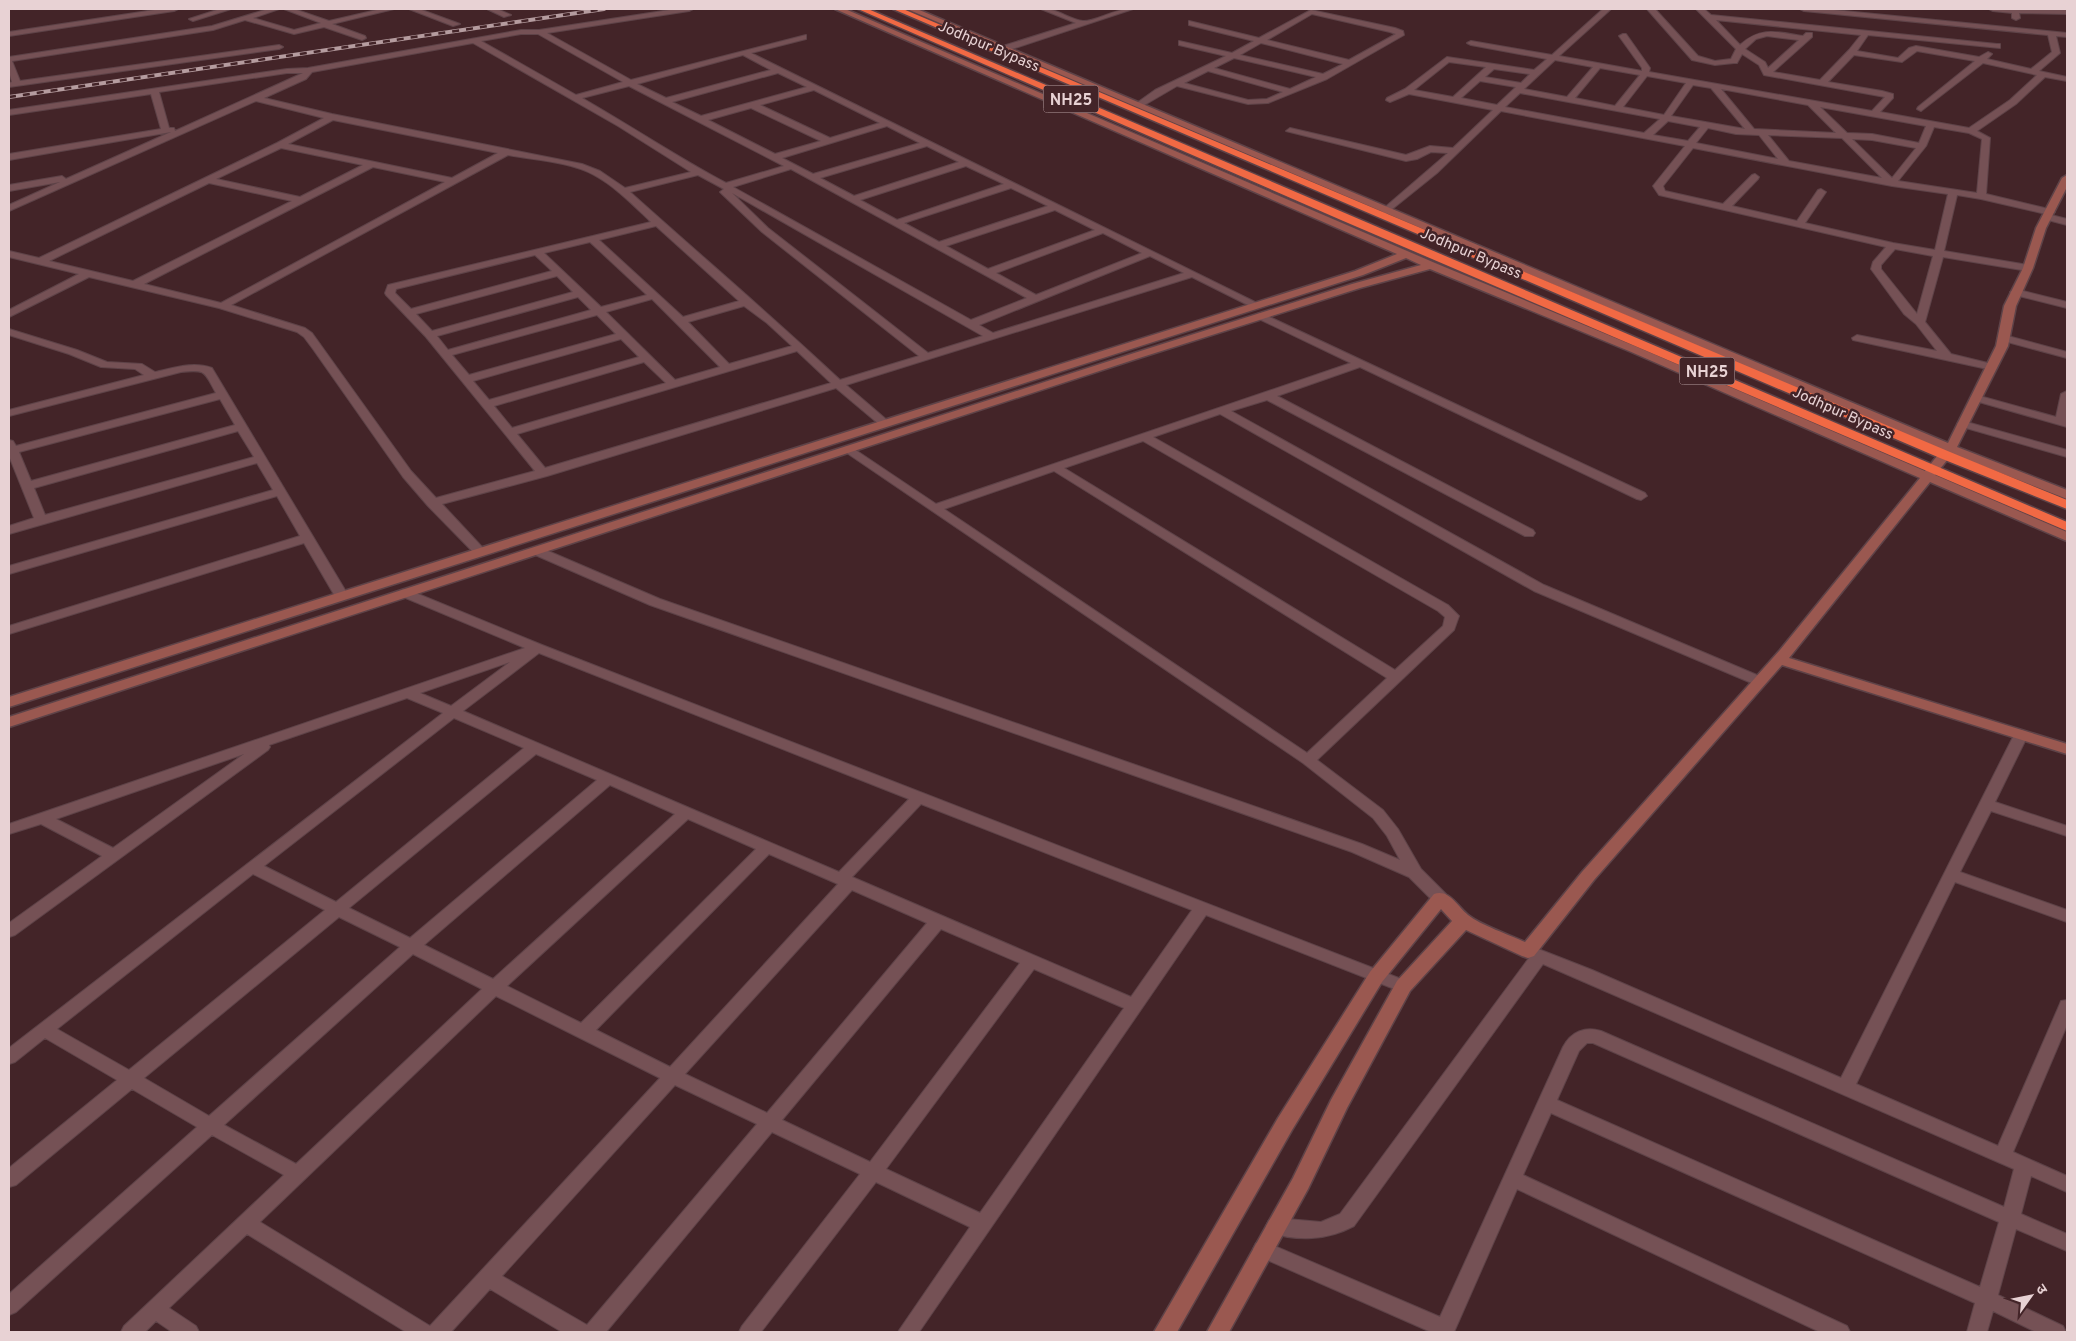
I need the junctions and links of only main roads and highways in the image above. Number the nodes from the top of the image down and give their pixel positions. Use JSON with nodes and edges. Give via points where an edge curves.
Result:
{"nodes":[{"id":1,"x":862,"y":9,"type":"edge"},
{"id":2,"x":897,"y":9,"type":"edge"},
{"id":3,"x":2067,"y":505,"type":"edge"},
{"id":4,"x":2067,"y":527,"type":"edge"}],
"edges":[{"from":1,"to":4,"type":"highway","name":"Jodhpur Bypass","number":"NH25","via":[[1679,359],[1931,474]]},
{"from":2,"to":3,"type":"highway","via":[[1303,182],[1950,448]]}]}
